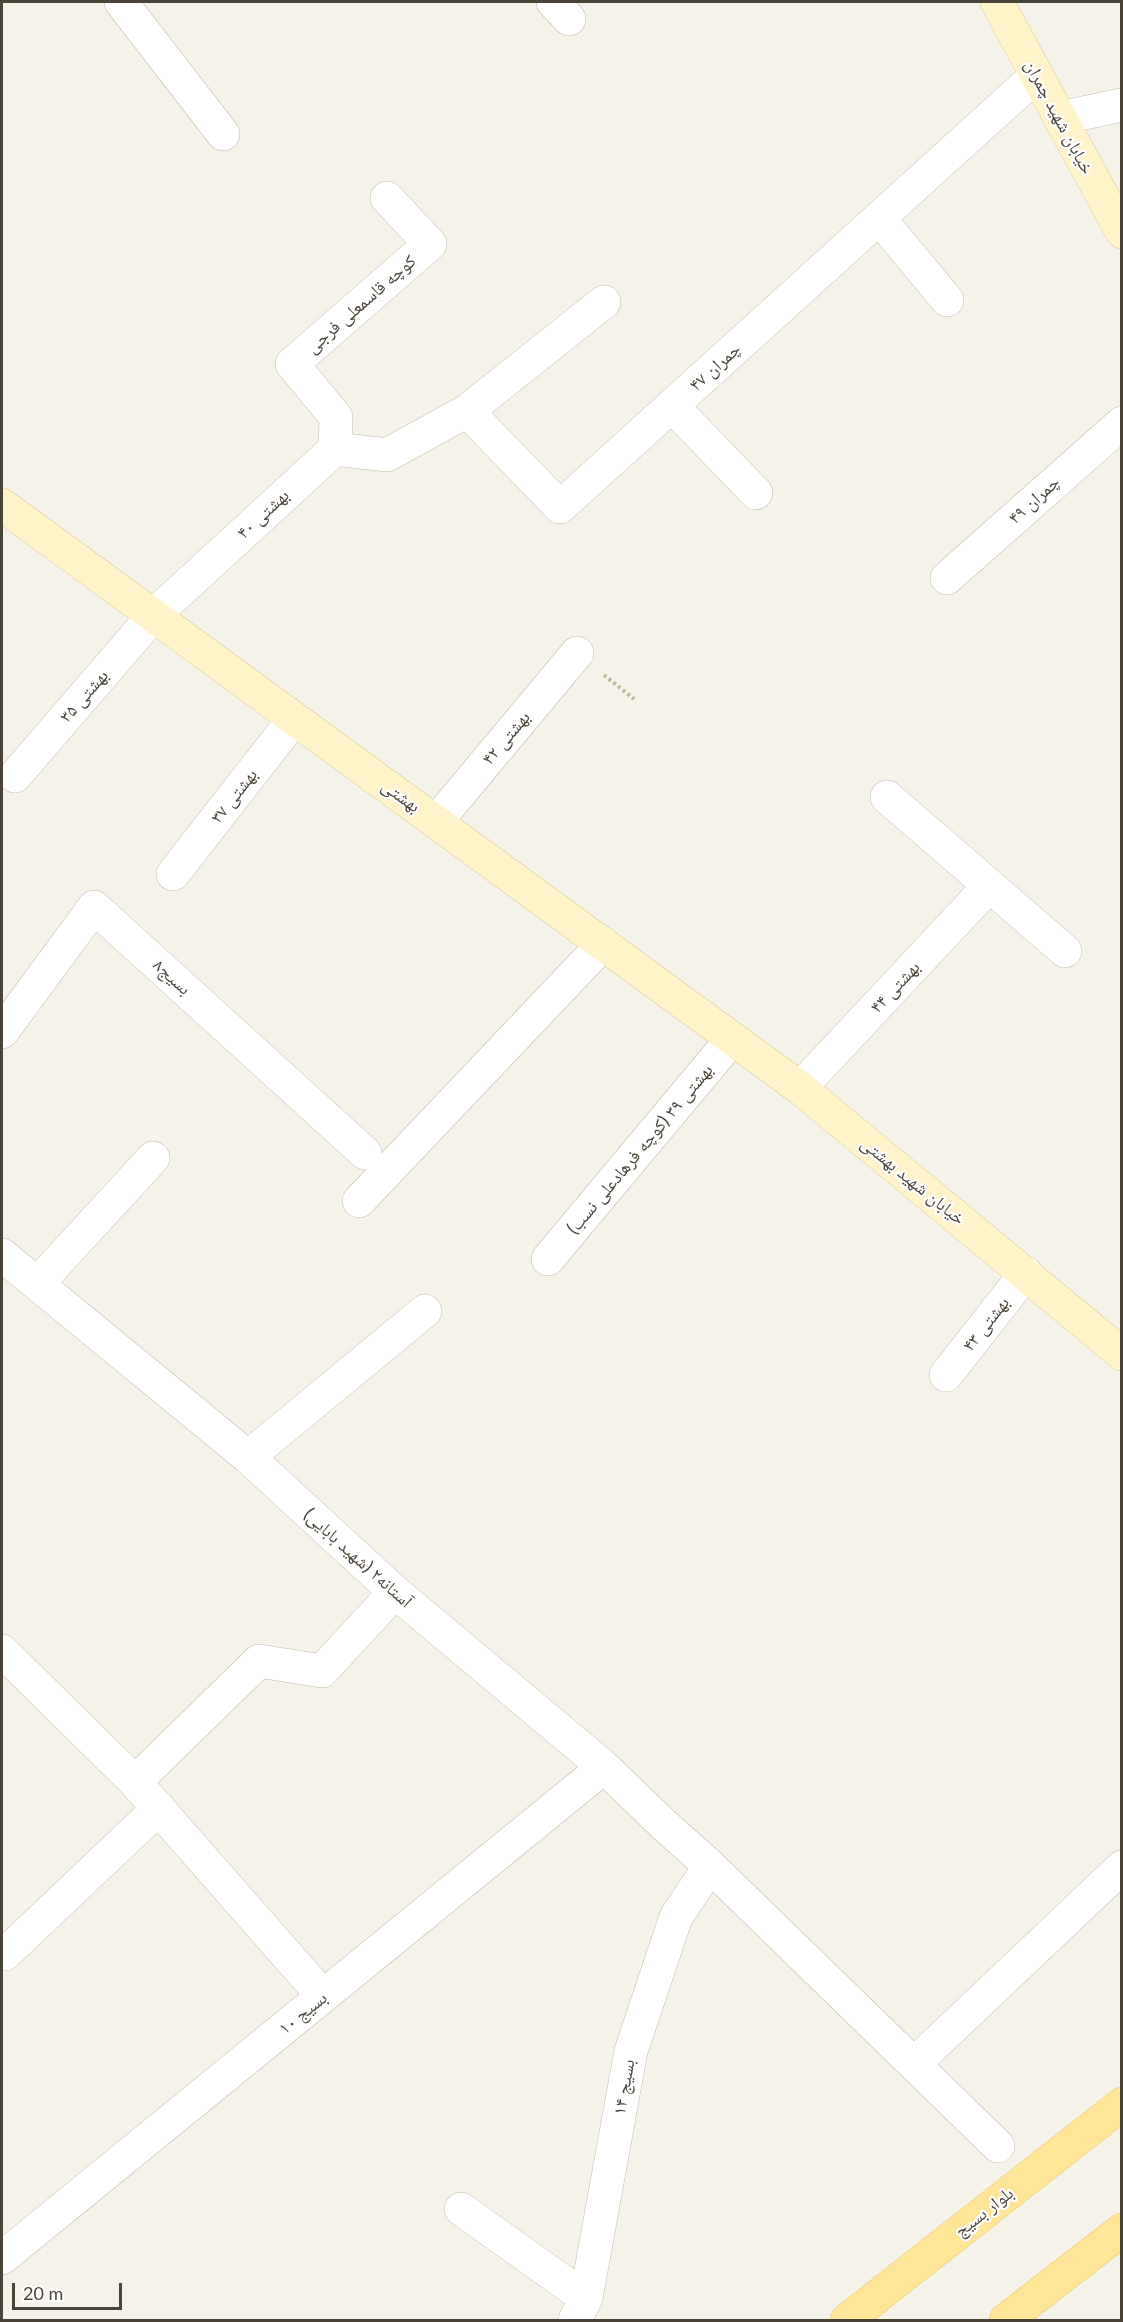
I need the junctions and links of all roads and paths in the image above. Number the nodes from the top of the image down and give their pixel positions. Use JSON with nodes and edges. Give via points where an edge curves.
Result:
{"nodes":[{"id":1,"x":121,"y":2,"type":"edge"},
{"id":2,"x":997,"y":2,"type":"edge"},
{"id":3,"x":1036,"y":75,"type":"junction"},
{"id":4,"x":1122,"y":105,"type":"edge"},
{"id":5,"x":1060,"y":118,"type":"junction"},
{"id":6,"x":223,"y":134,"type":"dead end"},
{"id":7,"x":387,"y":198,"type":"dead end"},
{"id":8,"x":879,"y":218,"type":"junction"},
{"id":9,"x":1122,"y":232,"type":"edge"},
{"id":10,"x":947,"y":300,"type":"dead end"},
{"id":11,"x":604,"y":302,"type":"dead end"},
{"id":12,"x":672,"y":406,"type":"junction"},
{"id":13,"x":467,"y":411,"type":"junction"},
{"id":14,"x":1122,"y":423,"type":"edge"},
{"id":15,"x":335,"y":449,"type":"junction"},
{"id":16,"x":756,"y":493,"type":"dead end"},
{"id":17,"x":2,"y":505,"type":"edge"},
{"id":18,"x":947,"y":578,"type":"dead end"},
{"id":19,"x":153,"y":615,"type":"junction"},
{"id":20,"x":577,"y":653,"type":"dead end"},
{"id":21,"x":294,"y":719,"type":"junction"},
{"id":22,"x":15,"y":776,"type":"dead end"},
{"id":23,"x":887,"y":797,"type":"dead end"},
{"id":24,"x":436,"y":822,"type":"junction"},
{"id":25,"x":173,"y":874,"type":"dead end"},
{"id":26,"x":989,"y":886,"type":"junction"},
{"id":27,"x":603,"y":944,"type":"junction"},
{"id":28,"x":1065,"y":951,"type":"dead end"},
{"id":29,"x":2,"y":1032,"type":"edge"},
{"id":30,"x":732,"y":1039,"type":"junction"},
{"id":31,"x":800,"y":1088,"type":"junction"},
{"id":32,"x":365,"y":1153,"type":"dead end"},
{"id":33,"x":153,"y":1158,"type":"dead end"},
{"id":34,"x":359,"y":1201,"type":"dead end"},
{"id":35,"x":2,"y":1254,"type":"edge"},
{"id":36,"x":548,"y":1258,"type":"dead end"},
{"id":37,"x":1026,"y":1274,"type":"junction"},
{"id":38,"x":38,"y":1283,"type":"junction"},
{"id":39,"x":425,"y":1311,"type":"dead end"},
{"id":40,"x":1122,"y":1334,"type":"edge"},
{"id":41,"x":1122,"y":1354,"type":"edge"},
{"id":42,"x":946,"y":1375,"type":"dead end"},
{"id":43,"x":248,"y":1458,"type":"junction"},
{"id":44,"x":395,"y":1592,"type":"junction"},
{"id":45,"x":2,"y":1651,"type":"edge"},
{"id":46,"x":604,"y":1767,"type":"junction"},
{"id":47,"x":135,"y":1782,"type":"junction"},
{"id":48,"x":159,"y":1808,"type":"junction"},
{"id":49,"x":710,"y":1866,"type":"junction"},
{"id":50,"x":1122,"y":1867,"type":"edge"},
{"id":51,"x":5,"y":1954,"type":"dead end"},
{"id":52,"x":323,"y":1996,"type":"junction"},
{"id":53,"x":914,"y":2064,"type":"junction"},
{"id":54,"x":1122,"y":2104,"type":"edge"},
{"id":55,"x":998,"y":2146,"type":"dead end"},
{"id":56,"x":461,"y":2209,"type":"dead end"},
{"id":57,"x":1122,"y":2229,"type":"edge"},
{"id":58,"x":2,"y":2258,"type":"edge"},
{"id":59,"x":581,"y":2309,"type":"edge"},
{"id":60,"x":847,"y":2320,"type":"edge"},
{"id":61,"x":1006,"y":2320,"type":"edge"}],
"edges":[{"from":1,"to":6,"type":"street"},
{"from":2,"to":3,"type":"main road","name":"خیابان شهید چمران"},
{"from":3,"to":5,"type":"main road","name":"خیابان شهید چمران"},
{"from":3,"to":8,"type":"street","name":"چمران ۴۷"},
{"from":4,"to":5,"type":"street"},
{"from":5,"to":9,"type":"main road","name":"خیابان شهید چمران"},
{"from":7,"to":15,"type":"street","name":"کوچه قاسمعلی فرجی","via":[[430,244],[292,364],[336,417]]},
{"from":8,"to":10,"type":"street"},
{"from":8,"to":12,"type":"street","name":"چمران ۴۷"},
{"from":11,"to":13,"type":"street"},
{"from":12,"to":13,"type":"street","name":"چمران ۴۷","via":[[560,507]]},
{"from":12,"to":16,"type":"street"},
{"from":13,"to":15,"type":"street","via":[[387,455]]},
{"from":14,"to":18,"type":"street","name":"چمران ۴۹"},
{"from":15,"to":19,"type":"street","name":"بهشتی ۴۰"},
{"from":17,"to":19,"type":"main road","name":"بهشتی"},
{"from":19,"to":21,"type":"main road","name":"بهشتی"},
{"from":19,"to":22,"type":"street","name":"بهشتی ۳۵"},
{"from":20,"to":24,"type":"street","name":"بهشتی ۴۲"},
{"from":21,"to":24,"type":"main road","name":"بهشتی"},
{"from":21,"to":25,"type":"street","name":"بهشتی ۳۷"},
{"from":23,"to":26,"type":"street"},
{"from":24,"to":27,"type":"main road","name":"بهشتی"},
{"from":26,"to":28,"type":"street"},
{"from":26,"to":31,"type":"street","name":"بهشتی ۴۴"},
{"from":27,"to":30,"type":"main road","name":"بهشتی"},
{"from":27,"to":34,"type":"street"},
{"from":29,"to":32,"type":"street","name":"بسیج۸","via":[[94,907]]},
{"from":30,"to":31,"type":"main road","name":"بهشتی"},
{"from":30,"to":36,"type":"street","name":"بهشتی ۳۹ (کوچه فرهادعلی نسب)"},
{"from":31,"to":37,"type":"main road","name":"خیابان شهید بهشتی"},
{"from":33,"to":38,"type":"street"},
{"from":35,"to":38,"type":"street","name":"آستانه۲ (شهید بابایی)"},
{"from":37,"to":40,"type":"main road","name":"خیابان شهید بهشتی"},
{"from":37,"to":41,"type":"main road","name":"خیابان شهید بهشتی"},
{"from":37,"to":42,"type":"street","name":"بهشتی ۴۳"},
{"from":38,"to":43,"type":"street","name":"آستانه۲ (شهید بابایی)"},
{"from":39,"to":43,"type":"street"},
{"from":43,"to":44,"type":"street","name":"آستانه۲ (شهید بابایی)"},
{"from":44,"to":46,"type":"street","name":"آستانه۲ (شهید بابایی)"},
{"from":44,"to":47,"type":"street","via":[[322,1671],[259,1661]]},
{"from":45,"to":47,"type":"street"},
{"from":46,"to":49,"type":"street","name":"آستانه۲ (شهید بابایی)"},
{"from":46,"to":52,"type":"street","name":"بسیج ۱۰"},
{"from":47,"to":48,"type":"street"},
{"from":48,"to":51,"type":"street"},
{"from":48,"to":52,"type":"street"},
{"from":49,"to":53,"type":"street","name":"آستانه۲ (شهید بابایی)"},
{"from":49,"to":59,"type":"street","name":"بسیج ۱۴","via":[[676,1917],[631,2051]]},
{"from":50,"to":53,"type":"street"},
{"from":52,"to":58,"type":"street","name":"بسیج ۱۰"},
{"from":53,"to":55,"type":"street","name":"آستانه۲ (شهید بابایی)"},
{"from":54,"to":60,"type":"main road","name":"بلوار بسیج"},
{"from":56,"to":59,"type":"street"},
{"from":57,"to":61,"type":"main road"}]}
